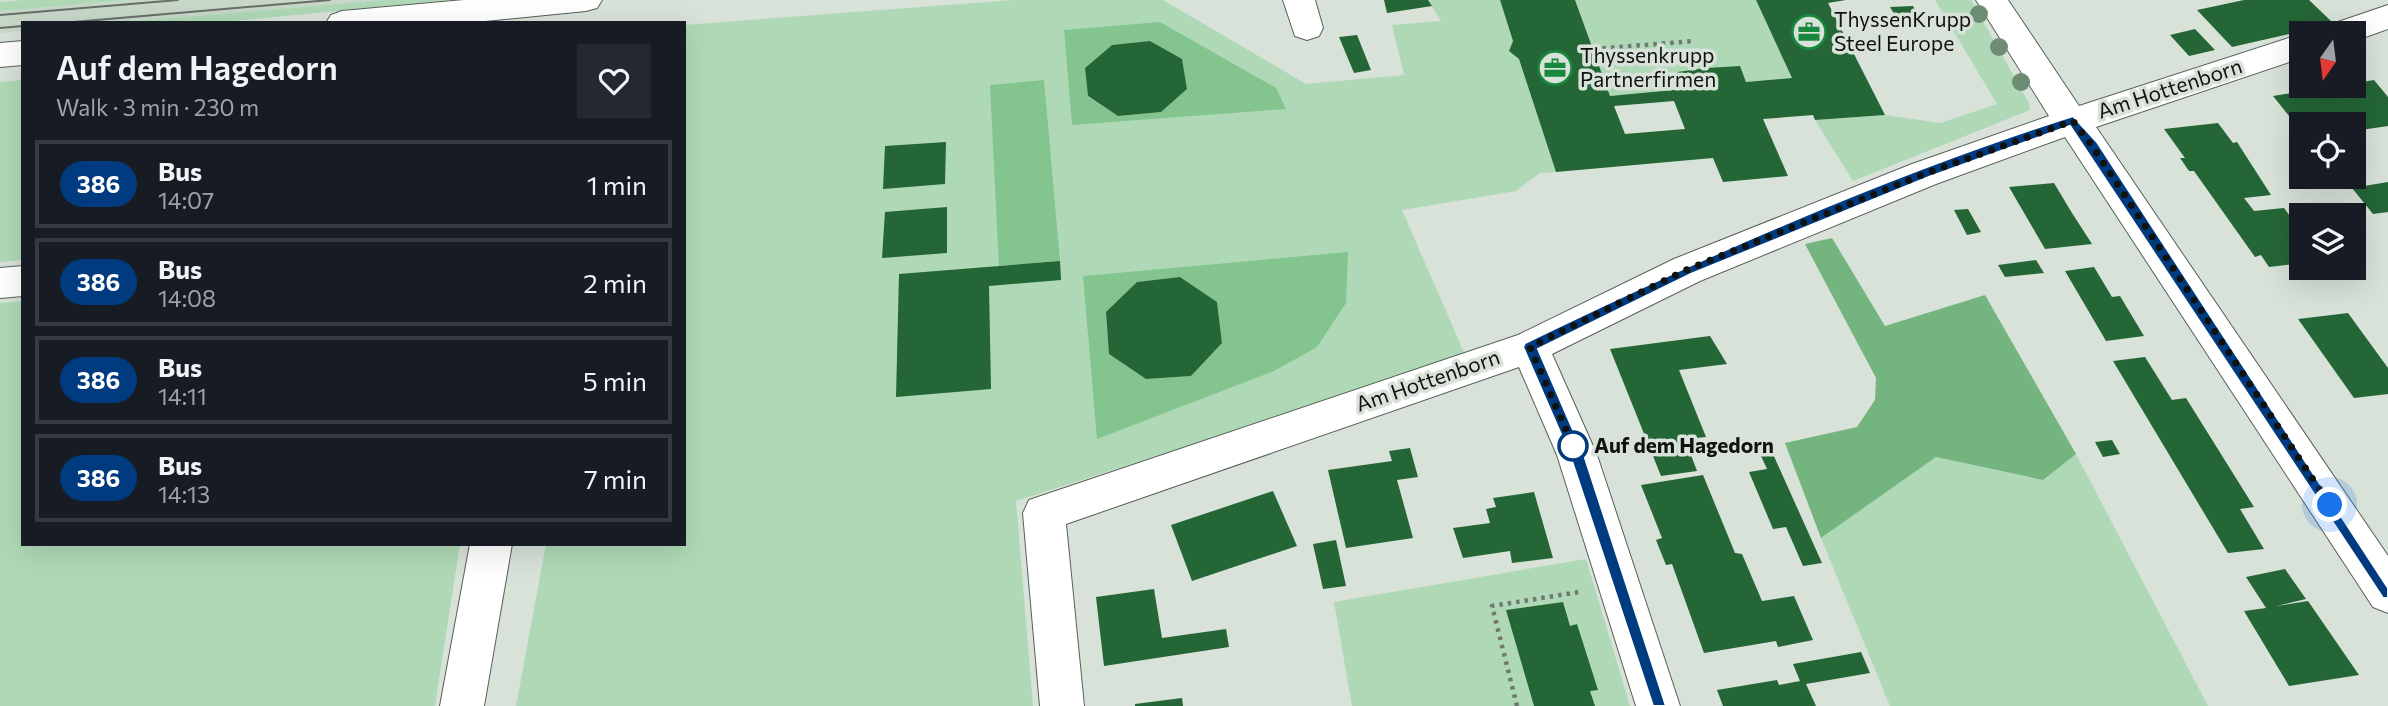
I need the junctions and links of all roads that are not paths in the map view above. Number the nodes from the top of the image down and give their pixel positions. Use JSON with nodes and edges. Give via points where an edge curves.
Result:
{"nodes":[{"id":1,"x":586,"y":0,"type":"edge"},
{"id":2,"x":1992,"y":0,"type":"edge"},
{"id":3,"x":2388,"y":17,"type":"edge"},
{"id":4,"x":363,"y":21,"type":"edge"},
{"id":5,"x":2366,"y":24,"type":"edge"},
{"id":6,"x":2289,"y":50,"type":"edge"},
{"id":7,"x":21,"y":52,"type":"edge"},
{"id":8,"x":0,"y":55,"type":"edge"},
{"id":9,"x":2073,"y":121,"type":"junction"},
{"id":10,"x":21,"y":281,"type":"edge"},
{"id":11,"x":0,"y":283,"type":"edge"},
{"id":12,"x":1530,"y":347,"type":"junction"},
{"id":13,"x":491,"y":546,"type":"edge"},
{"id":14,"x":2388,"y":593,"type":"edge"},
{"id":15,"x":462,"y":706,"type":"edge"},
{"id":16,"x":1062,"y":706,"type":"edge"},
{"id":17,"x":1658,"y":706,"type":"edge"}],
"edges":[{"from":1,"to":4,"type":"street"},
{"from":2,"to":9,"type":"street"},
{"from":3,"to":5,"type":"street"},
{"from":6,"to":9,"type":"street","name":"Am Hottenborn"},
{"from":7,"to":8,"type":"street"},
{"from":9,"to":12,"type":"street","name":"Am Hottenborn","via":[[1924,174],[1686,270]]},
{"from":9,"to":14,"type":"street"},
{"from":10,"to":11,"type":"street"},
{"from":12,"to":16,"type":"street","name":"Am Hottenborn","via":[[1044,513]]},
{"from":12,"to":17,"type":"street","via":[[1577,455]]},
{"from":13,"to":15,"type":"street"}]}
